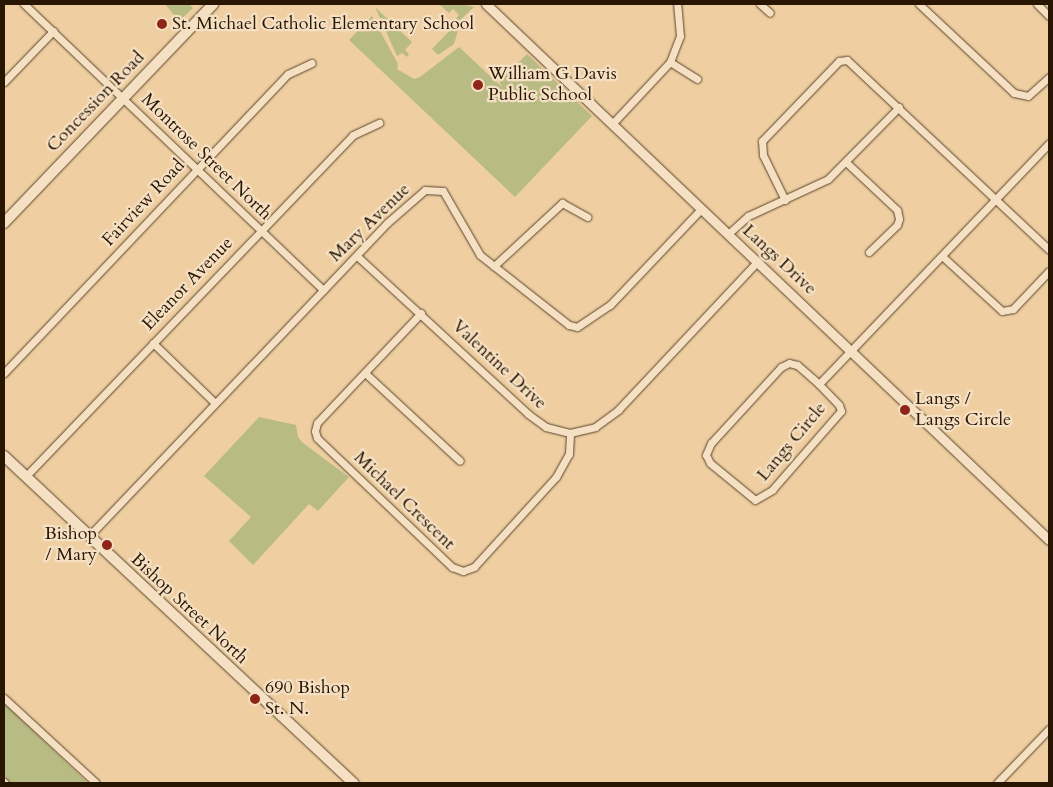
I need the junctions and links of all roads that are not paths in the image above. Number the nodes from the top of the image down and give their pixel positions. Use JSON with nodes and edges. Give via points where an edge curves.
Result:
{"nodes":[{"id":1,"x":24,"y":4,"type":"edge"},
{"id":2,"x":213,"y":4,"type":"edge"},
{"id":3,"x":486,"y":4,"type":"edge"},
{"id":4,"x":677,"y":4,"type":"edge"},
{"id":5,"x":760,"y":4,"type":"edge"},
{"id":6,"x":919,"y":4,"type":"edge"},
{"id":7,"x":1037,"y":4,"type":"edge"},
{"id":8,"x":770,"y":13,"type":"dead end"},
{"id":9,"x":1049,"y":16,"type":"edge"},
{"id":10,"x":53,"y":31,"type":"junction"},
{"id":11,"x":670,"y":62,"type":"junction"},
{"id":12,"x":312,"y":63,"type":"dead end"},
{"id":13,"x":1049,"y":77,"type":"edge"},
{"id":14,"x":697,"y":79,"type":"dead end"},
{"id":15,"x":4,"y":82,"type":"edge"},
{"id":16,"x":123,"y":98,"type":"junction"},
{"id":17,"x":899,"y":107,"type":"junction"},
{"id":18,"x":379,"y":123,"type":"dead end"},
{"id":19,"x":612,"y":124,"type":"junction"},
{"id":20,"x":1049,"y":143,"type":"edge"},
{"id":21,"x":847,"y":163,"type":"junction"},
{"id":22,"x":197,"y":169,"type":"junction"},
{"id":23,"x":996,"y":199,"type":"junction"},
{"id":24,"x":785,"y":200,"type":"junction"},
{"id":25,"x":702,"y":209,"type":"junction"},
{"id":26,"x":587,"y":217,"type":"dead end"},
{"id":27,"x":4,"y":223,"type":"edge"},
{"id":28,"x":260,"y":230,"type":"junction"},
{"id":29,"x":728,"y":234,"type":"junction"},
{"id":30,"x":1049,"y":250,"type":"edge"},
{"id":31,"x":869,"y":252,"type":"dead end"},
{"id":32,"x":357,"y":256,"type":"junction"},
{"id":33,"x":942,"y":256,"type":"junction"},
{"id":34,"x":757,"y":262,"type":"junction"},
{"id":35,"x":494,"y":266,"type":"junction"},
{"id":36,"x":1049,"y":270,"type":"edge"},
{"id":37,"x":323,"y":290,"type":"junction"},
{"id":38,"x":421,"y":313,"type":"junction"},
{"id":39,"x":153,"y":343,"type":"junction"},
{"id":40,"x":851,"y":351,"type":"junction"},
{"id":41,"x":4,"y":373,"type":"edge"},
{"id":42,"x":365,"y":373,"type":"junction"},
{"id":43,"x":819,"y":384,"type":"junction"},
{"id":44,"x":215,"y":403,"type":"junction"},
{"id":45,"x":570,"y":433,"type":"junction"},
{"id":46,"x":4,"y":456,"type":"edge"},
{"id":47,"x":460,"y":461,"type":"dead end"},
{"id":48,"x":26,"y":476,"type":"junction"},
{"id":49,"x":89,"y":536,"type":"junction"},
{"id":50,"x":1049,"y":540,"type":"edge"},
{"id":51,"x":4,"y":698,"type":"edge"},
{"id":52,"x":1049,"y":729,"type":"edge"},
{"id":53,"x":96,"y":783,"type":"edge"},
{"id":54,"x":354,"y":783,"type":"edge"},
{"id":55,"x":997,"y":783,"type":"edge"}],
"edges":[{"from":1,"to":10,"type":"street","name":"Montrose Street North"},
{"from":2,"to":16,"type":"main road","name":"Concession Road"},
{"from":3,"to":19,"type":"street","name":"Langs Drive"},
{"from":4,"to":11,"type":"street","via":[[680,36]]},
{"from":5,"to":8,"type":"street"},
{"from":6,"to":13,"type":"street","via":[[1014,93],[1028,96]]},
{"from":7,"to":9,"type":"street"},
{"from":10,"to":15,"type":"street"},
{"from":10,"to":16,"type":"street","name":"Montrose Street North"},
{"from":11,"to":14,"type":"street"},
{"from":11,"to":19,"type":"street"},
{"from":12,"to":22,"type":"street","name":"Fairview Road","via":[[288,74]]},
{"from":16,"to":22,"type":"street","name":"Montrose Street North"},
{"from":16,"to":27,"type":"main road","name":"Concession Road"},
{"from":17,"to":21,"type":"street"},
{"from":17,"to":23,"type":"street"},
{"from":17,"to":24,"type":"street","via":[[849,61],[839,61],[762,141],[763,155]]},
{"from":18,"to":28,"type":"street","name":"Eleanor Avenue","via":[[353,135]]},
{"from":19,"to":25,"type":"street","name":"Langs Drive"},
{"from":20,"to":23,"type":"street","name":"Langs Circle"},
{"from":21,"to":24,"type":"street","via":[[819,185]]},
{"from":21,"to":31,"type":"street","via":[[897,210],[899,218],[897,225]]},
{"from":22,"to":28,"type":"street","name":"Montrose Street North"},
{"from":22,"to":41,"type":"street","name":"Fairview Road"},
{"from":23,"to":30,"type":"street"},
{"from":23,"to":33,"type":"street","name":"Langs Circle"},
{"from":24,"to":29,"type":"street","via":[[748,216]]},
{"from":25,"to":29,"type":"street","name":"Langs Drive"},
{"from":25,"to":35,"type":"street","name":"Mary Avenue","via":[[610,305],[576,327],[569,325]]},
{"from":26,"to":35,"type":"street","via":[[562,203]]},
{"from":28,"to":37,"type":"street","name":"Montrose Street North"},
{"from":28,"to":39,"type":"street","name":"Eleanor Avenue"},
{"from":29,"to":34,"type":"street","name":"Langs Drive"},
{"from":32,"to":35,"type":"street","name":"Mary Avenue","via":[[393,218],[425,190],[434,188],[447,195],[470,241]]},
{"from":32,"to":37,"type":"street","name":"Mary Avenue"},
{"from":32,"to":38,"type":"street","name":"Valentine Drive"},
{"from":33,"to":36,"type":"street","via":[[1002,311],[1013,309]]},
{"from":33,"to":40,"type":"street","name":"Langs Circle"},
{"from":34,"to":40,"type":"street","name":"Langs Drive"},
{"from":34,"to":45,"type":"street","name":"Valentine Drive","via":[[618,410],[595,427]]},
{"from":37,"to":44,"type":"street","name":"Mary Avenue"},
{"from":38,"to":42,"type":"street","name":"Michael Crescent"},
{"from":38,"to":45,"type":"street","name":"Valentine Drive","via":[[528,414],[546,427]]},
{"from":39,"to":44,"type":"street"},
{"from":39,"to":48,"type":"street","name":"Eleanor Avenue"},
{"from":40,"to":43,"type":"street","name":"Langs Circle"},
{"from":40,"to":50,"type":"street","name":"Langs Drive"},
{"from":42,"to":45,"type":"street","name":"Michael Crescent","via":[[317,423],[316,438],[457,570],[474,566],[556,477],[569,454]]},
{"from":42,"to":47,"type":"street"},
{"from":43,"to":43,"type":"street","name":"Langs Circle","via":[[797,365],[789,363],[781,367],[711,443],[706,455],[710,463],[749,497],[755,500],[764,498],[841,412],[839,405]]},
{"from":44,"to":49,"type":"street","name":"Mary Avenue"},
{"from":46,"to":48,"type":"main road","name":"Bishop Street North"},
{"from":48,"to":49,"type":"main road","name":"Bishop Street North"},
{"from":49,"to":54,"type":"main road","name":"Bishop Street North"},
{"from":51,"to":53,"type":"street"},
{"from":52,"to":55,"type":"street"}]}
